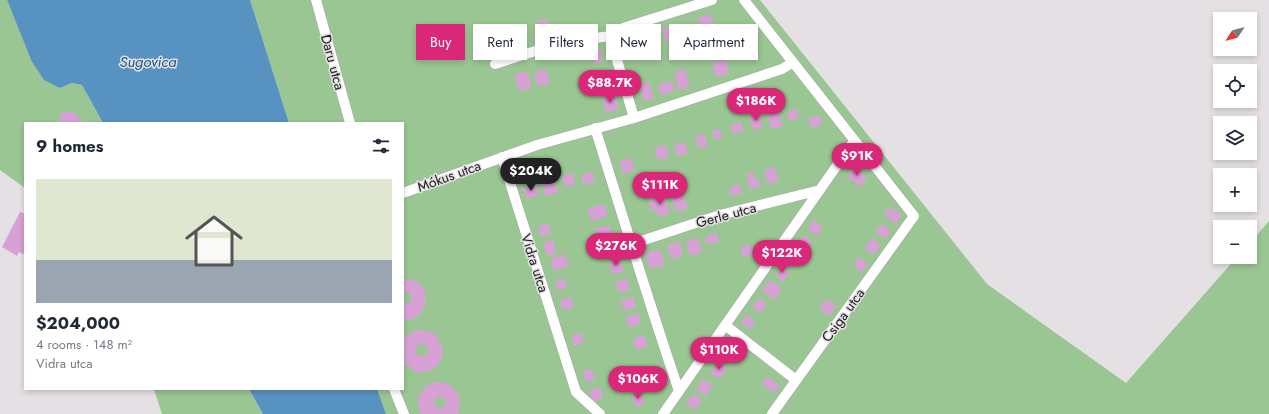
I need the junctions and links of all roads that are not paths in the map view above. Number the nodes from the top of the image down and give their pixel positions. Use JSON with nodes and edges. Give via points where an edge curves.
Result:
{"nodes":[{"id":1,"x":316,"y":0,"type":"edge"},
{"id":2,"x":712,"y":0,"type":"edge"},
{"id":3,"x":744,"y":0,"type":"edge"},
{"id":4,"x":636,"y":24,"type":"edge"},
{"id":5,"x":606,"y":37,"type":"edge"},
{"id":6,"x":617,"y":60,"type":"edge"},
{"id":7,"x":792,"y":63,"type":"junction"},
{"id":8,"x":495,"y":64,"type":"dead end"},
{"id":9,"x":634,"y":118,"type":"junction"},
{"id":10,"x":350,"y":122,"type":"edge"},
{"id":11,"x":595,"y":128,"type":"junction"},
{"id":12,"x":854,"y":141,"type":"junction"},
{"id":13,"x":502,"y":157,"type":"junction"},
{"id":14,"x":820,"y":190,"type":"junction"},
{"id":15,"x":404,"y":193,"type":"edge"},
{"id":16,"x":632,"y":244,"type":"junction"},
{"id":17,"x":725,"y":325,"type":"junction"},
{"id":18,"x":796,"y":380,"type":"junction"},
{"id":19,"x":394,"y":390,"type":"edge"},
{"id":20,"x":679,"y":391,"type":"junction"},
{"id":21,"x":404,"y":414,"type":"edge"},
{"id":22,"x":600,"y":414,"type":"edge"},
{"id":23,"x":663,"y":414,"type":"edge"},
{"id":24,"x":772,"y":414,"type":"edge"}],
"edges":[{"from":1,"to":10,"type":"street","name":"Daru utca"},
{"from":2,"to":4,"type":"street"},
{"from":3,"to":7,"type":"street"},
{"from":5,"to":8,"type":"street","via":[[560,43]]},
{"from":6,"to":9,"type":"street"},
{"from":7,"to":9,"type":"street","name":"Mókus utca","via":[[782,69]]},
{"from":7,"to":12,"type":"street"},
{"from":9,"to":11,"type":"street","name":"Mókus utca"},
{"from":11,"to":13,"type":"street","name":"Mókus utca"},
{"from":11,"to":16,"type":"street"},
{"from":12,"to":14,"type":"street"},
{"from":12,"to":18,"type":"street","name":"Csiga utca","via":[[914,216]]},
{"from":13,"to":15,"type":"street","name":"Mókus utca"},
{"from":13,"to":22,"type":"street","name":"Vidra utca","via":[[576,392]]},
{"from":14,"to":16,"type":"street","name":"Gerle utca","via":[[720,215]]},
{"from":14,"to":17,"type":"street"},
{"from":16,"to":20,"type":"street"},
{"from":17,"to":18,"type":"street"},
{"from":17,"to":20,"type":"street"},
{"from":18,"to":24,"type":"street","name":"Csiga utca"},
{"from":19,"to":21,"type":"street"},
{"from":20,"to":23,"type":"street"}]}
